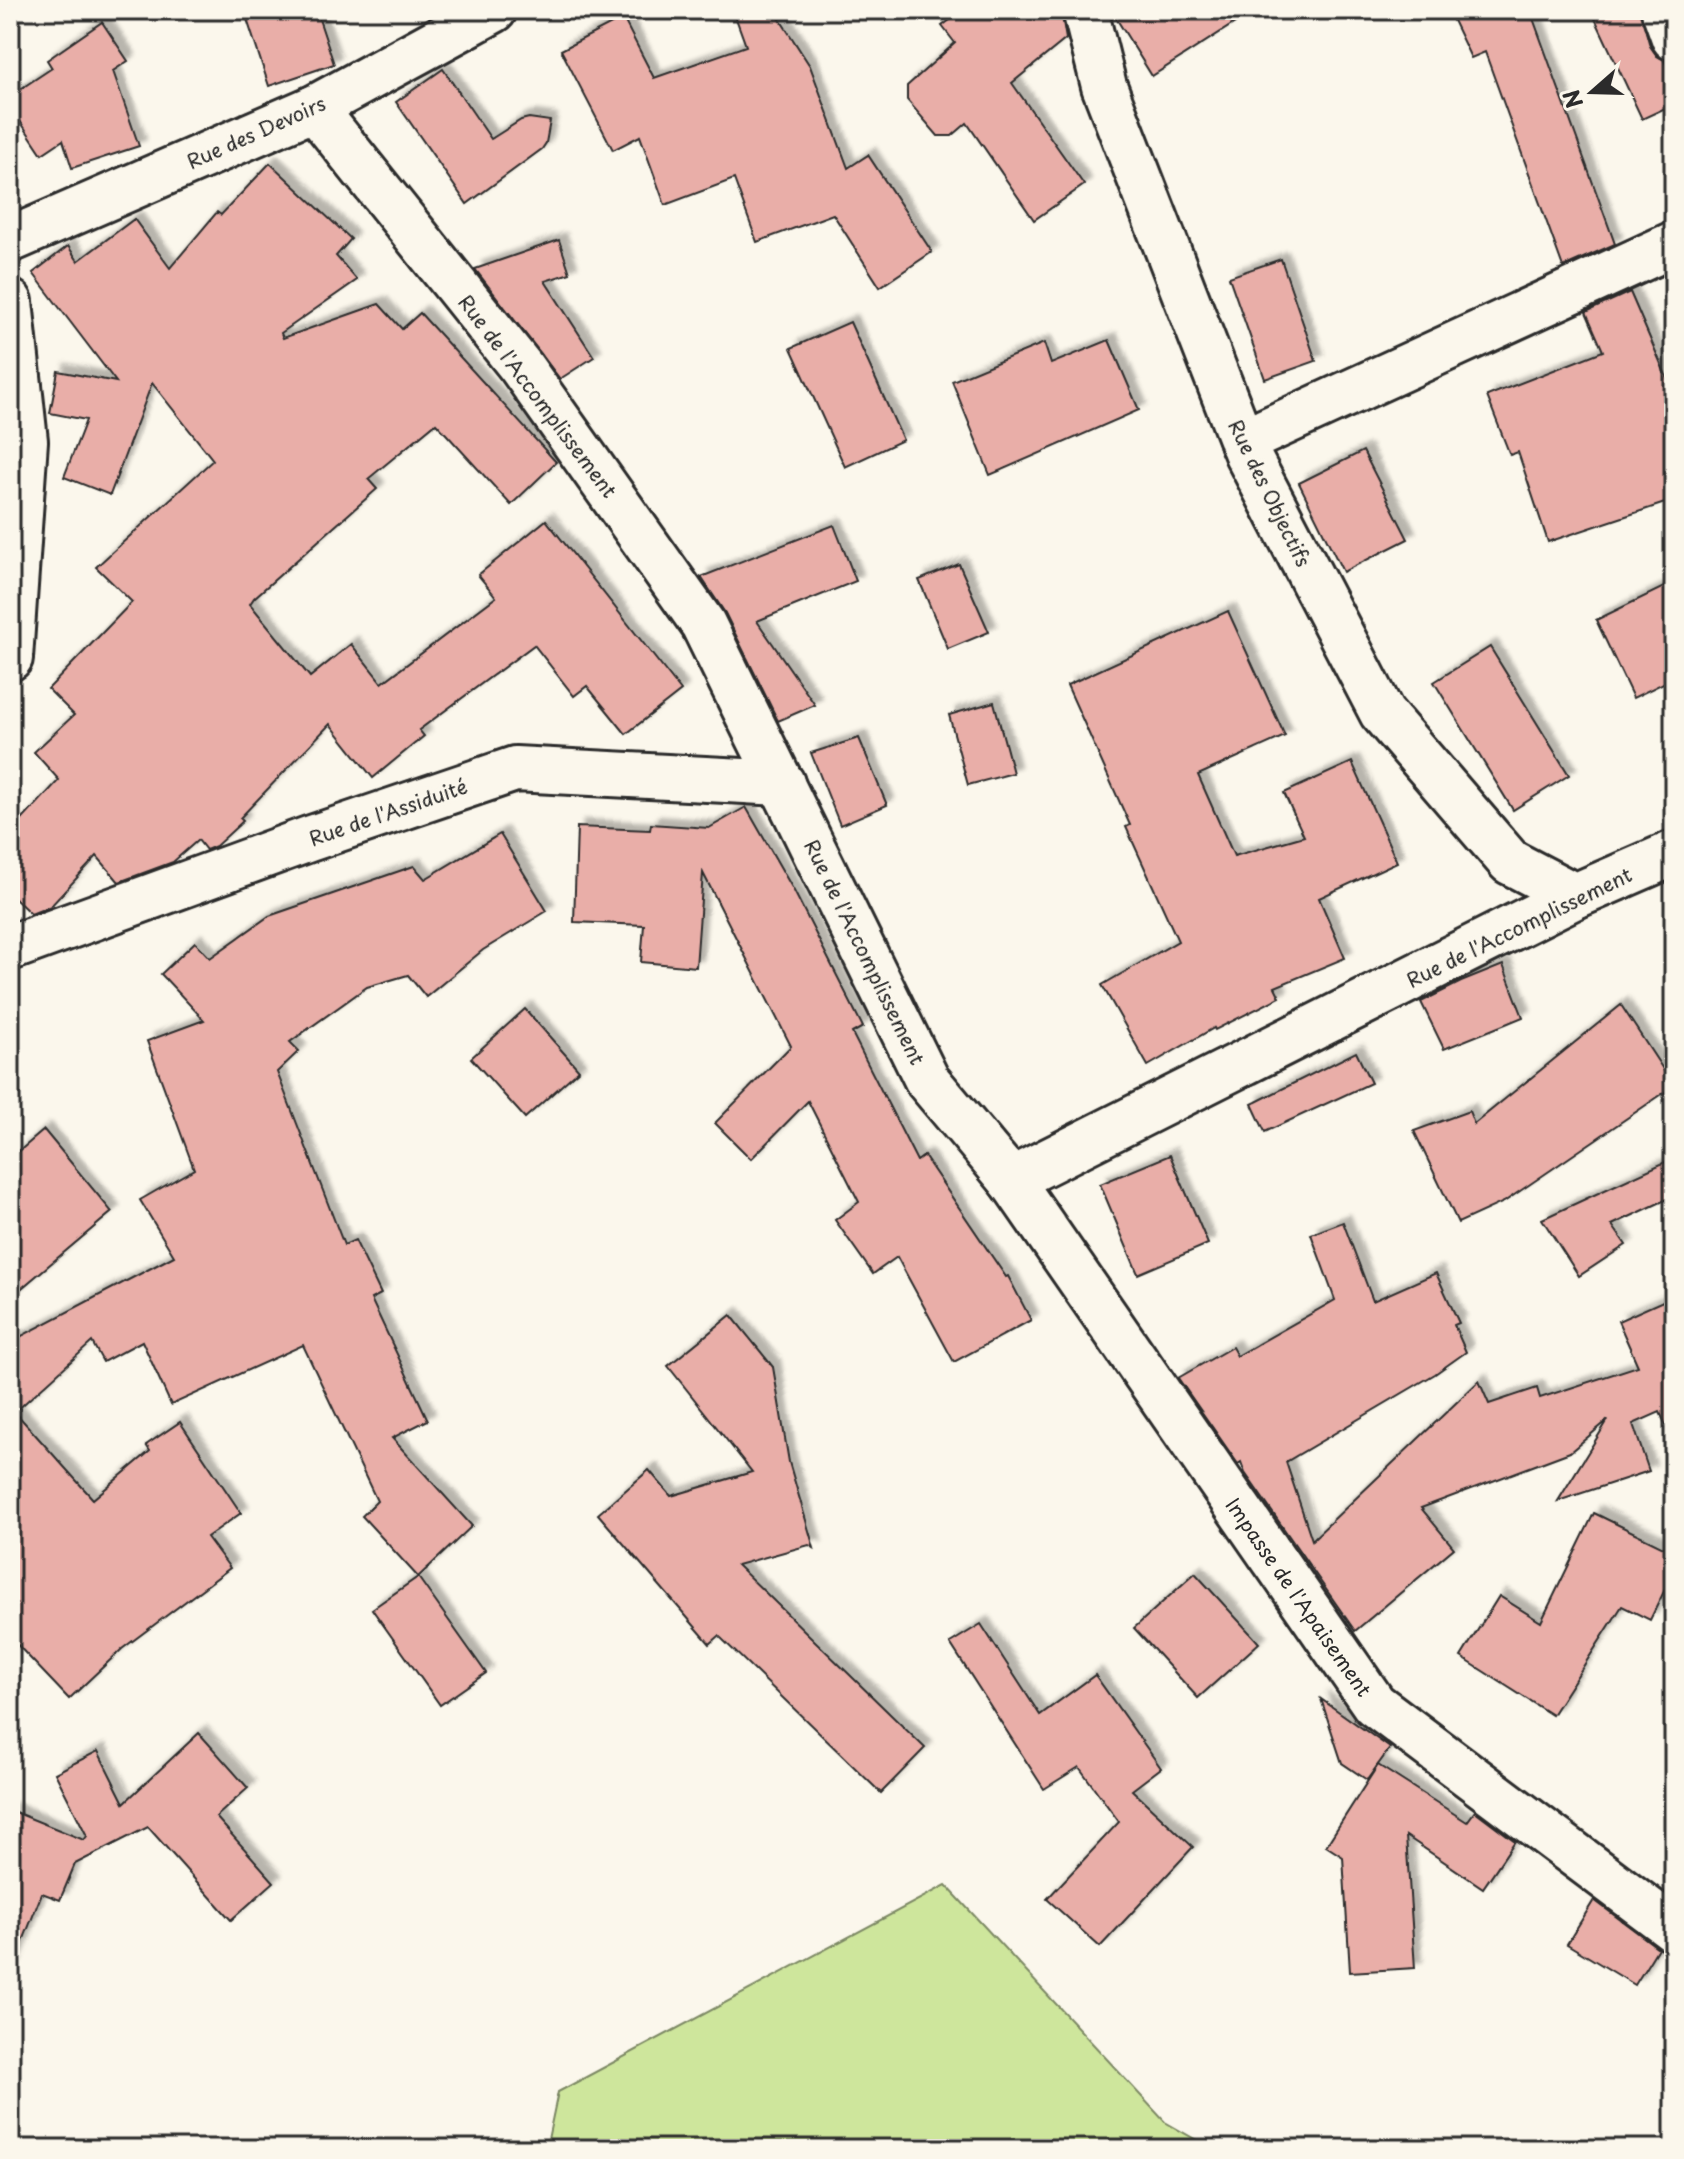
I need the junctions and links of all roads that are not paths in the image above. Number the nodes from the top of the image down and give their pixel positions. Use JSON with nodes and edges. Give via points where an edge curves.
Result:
{"nodes":[{"id":1,"x":494,"y":10,"type":"edge"},
{"id":2,"x":1085,"y":10,"type":"edge"},
{"id":3,"x":1664,"y":10,"type":"edge"},
{"id":4,"x":1674,"y":38,"type":"edge"},
{"id":5,"x":314,"y":108,"type":"junction"},
{"id":6,"x":10,"y":240,"type":"edge"},
{"id":7,"x":1674,"y":244,"type":"edge"},
{"id":8,"x":10,"y":302,"type":"edge"},
{"id":9,"x":1242,"y":442,"type":"junction"},
{"id":10,"x":10,"y":658,"type":"edge"},
{"id":11,"x":782,"y":783,"type":"junction"},
{"id":12,"x":1674,"y":853,"type":"edge"},
{"id":13,"x":1575,"y":896,"type":"junction"},
{"id":14,"x":10,"y":948,"type":"edge"},
{"id":15,"x":1011,"y":1180,"type":"junction"},
{"id":16,"x":1674,"y":1929,"type":"edge"}],
"edges":[{"from":1,"to":5,"type":"street","name":"Rue des Devoirs"},
{"from":2,"to":9,"type":"street","name":"Rue des Objectifs","via":[[1104,86]]},
{"from":3,"to":4,"type":"street"},
{"from":5,"to":6,"type":"street","name":"Rue des Devoirs"},
{"from":5,"to":11,"type":"street","name":"Rue de l'Accomplissement","via":[[521,367],[703,624]]},
{"from":7,"to":9,"type":"street"},
{"from":8,"to":10,"type":"street","via":[[25,441]]},
{"from":9,"to":13,"type":"street","name":"Rue des Objectifs","via":[[1382,713],[1510,862]]},
{"from":11,"to":14,"type":"street","name":"Rue de l'Assiduité","via":[[515,769]]},
{"from":11,"to":15,"type":"street","name":"Rue de l'Accomplissement","via":[[927,1080]]},
{"from":12,"to":13,"type":"street","name":"Rue de l'Accomplissement"},
{"from":13,"to":15,"type":"street","name":"Rue de l'Accomplissement"},
{"from":15,"to":16,"type":"street","name":"Impasse de l'Apaisement","via":[[1374,1704]]}]}
